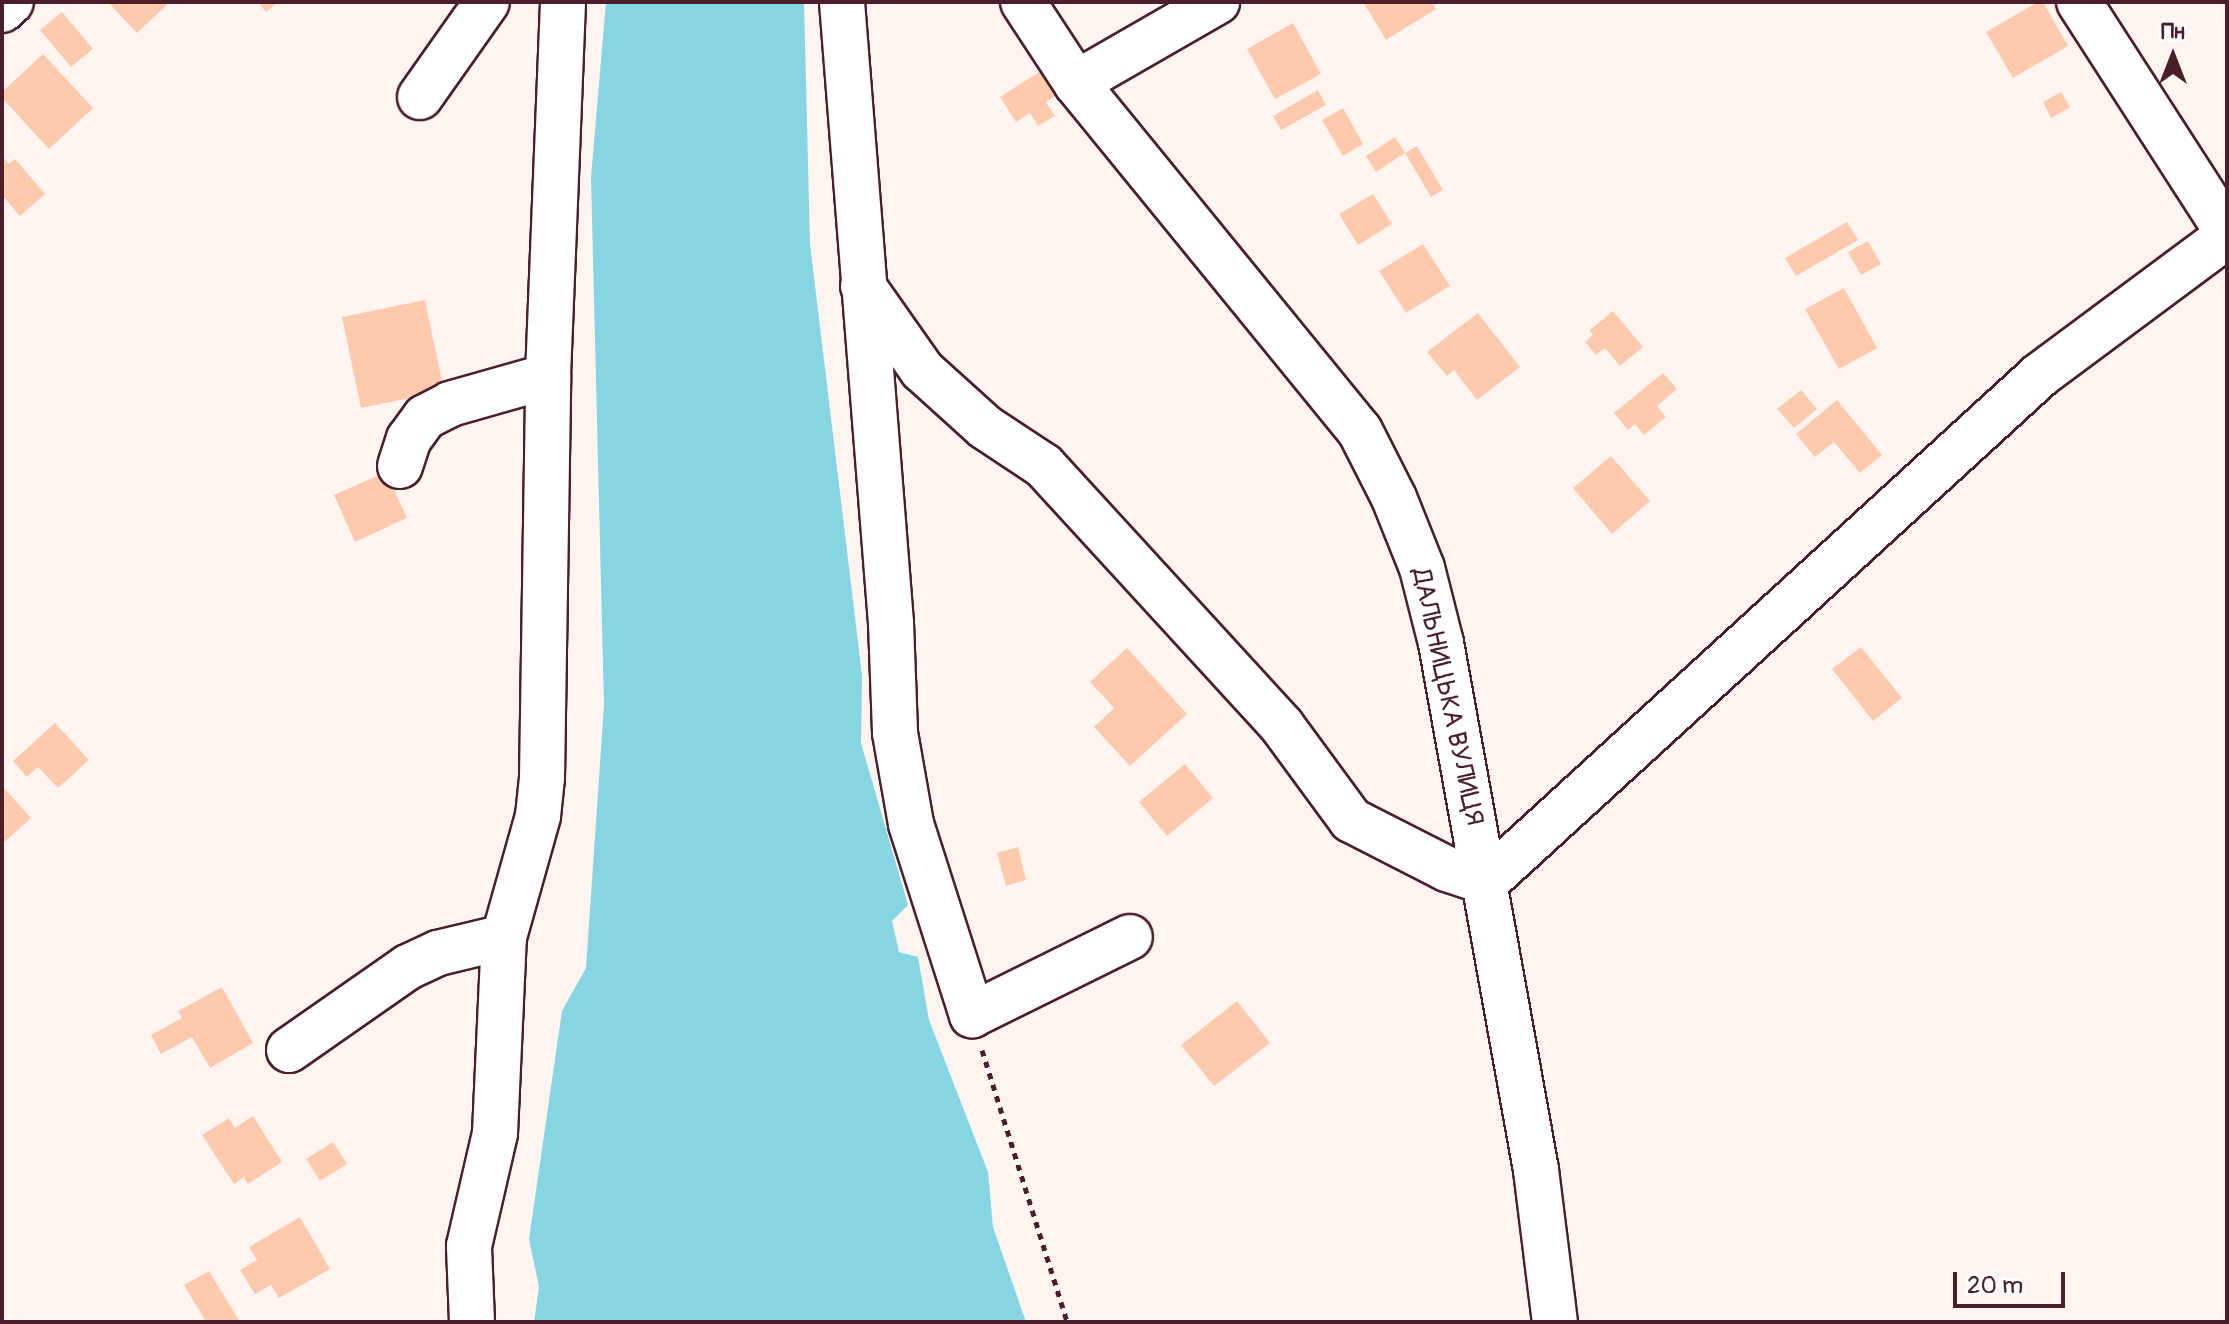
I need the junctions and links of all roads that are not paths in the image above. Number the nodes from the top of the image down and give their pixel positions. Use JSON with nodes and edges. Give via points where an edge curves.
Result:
{"nodes":[{"id":1,"x":11,"y":2,"type":"edge"},
{"id":2,"x":487,"y":2,"type":"edge"},
{"id":3,"x":563,"y":2,"type":"edge"},
{"id":4,"x":842,"y":2,"type":"edge"},
{"id":5,"x":1023,"y":2,"type":"edge"},
{"id":6,"x":1217,"y":2,"type":"edge"},
{"id":7,"x":2079,"y":2,"type":"edge"},
{"id":8,"x":2,"y":10,"type":"edge"},
{"id":9,"x":1076,"y":83,"type":"junction"},
{"id":10,"x":420,"y":97,"type":"dead end"},
{"id":11,"x":2227,"y":234,"type":"edge"},
{"id":12,"x":863,"y":286,"type":"junction"},
{"id":13,"x":548,"y":376,"type":"junction"},
{"id":14,"x":400,"y":466,"type":"dead end"},
{"id":15,"x":1486,"y":882,"type":"junction"},
{"id":16,"x":504,"y":937,"type":"junction"},
{"id":17,"x":1130,"y":937,"type":"dead end"},
{"id":18,"x":289,"y":1050,"type":"dead end"},
{"id":19,"x":472,"y":1322,"type":"edge"},
{"id":20,"x":1555,"y":1322,"type":"edge"}],
"edges":[{"from":1,"to":8,"type":"street"},
{"from":2,"to":10,"type":"street"},
{"from":3,"to":13,"type":"street"},
{"from":4,"to":12,"type":"street"},
{"from":5,"to":9,"type":"street","name":"ДАЛЬНИЦЬКА ВУЛИЦЯ"},
{"from":6,"to":9,"type":"street"},
{"from":7,"to":11,"type":"street"},
{"from":9,"to":15,"type":"street","name":"ДАЛЬНИЦЬКА ВУЛИЦЯ","via":[[1360,431],[1422,568]]},
{"from":11,"to":15,"type":"street","via":[[2040,375]]},
{"from":12,"to":15,"type":"street","via":[[922,370],[985,427],[1044,466],[1282,726],[1351,820],[1447,869]]},
{"from":12,"to":17,"type":"street","via":[[895,733],[911,824],[972,1015]]},
{"from":13,"to":14,"type":"street","via":[[450,404],[425,417],[409,439]]},
{"from":13,"to":16,"type":"street","via":[[542,778],[538,816]]},
{"from":15,"to":20,"type":"street","name":"ДАЛЬНИЦЬКА ВУЛИЦЯ","via":[[1536,1170]]},
{"from":16,"to":18,"type":"street","via":[[438,953],[408,967]]},
{"from":16,"to":19,"type":"street","via":[[495,1133],[469,1246]]}]}
